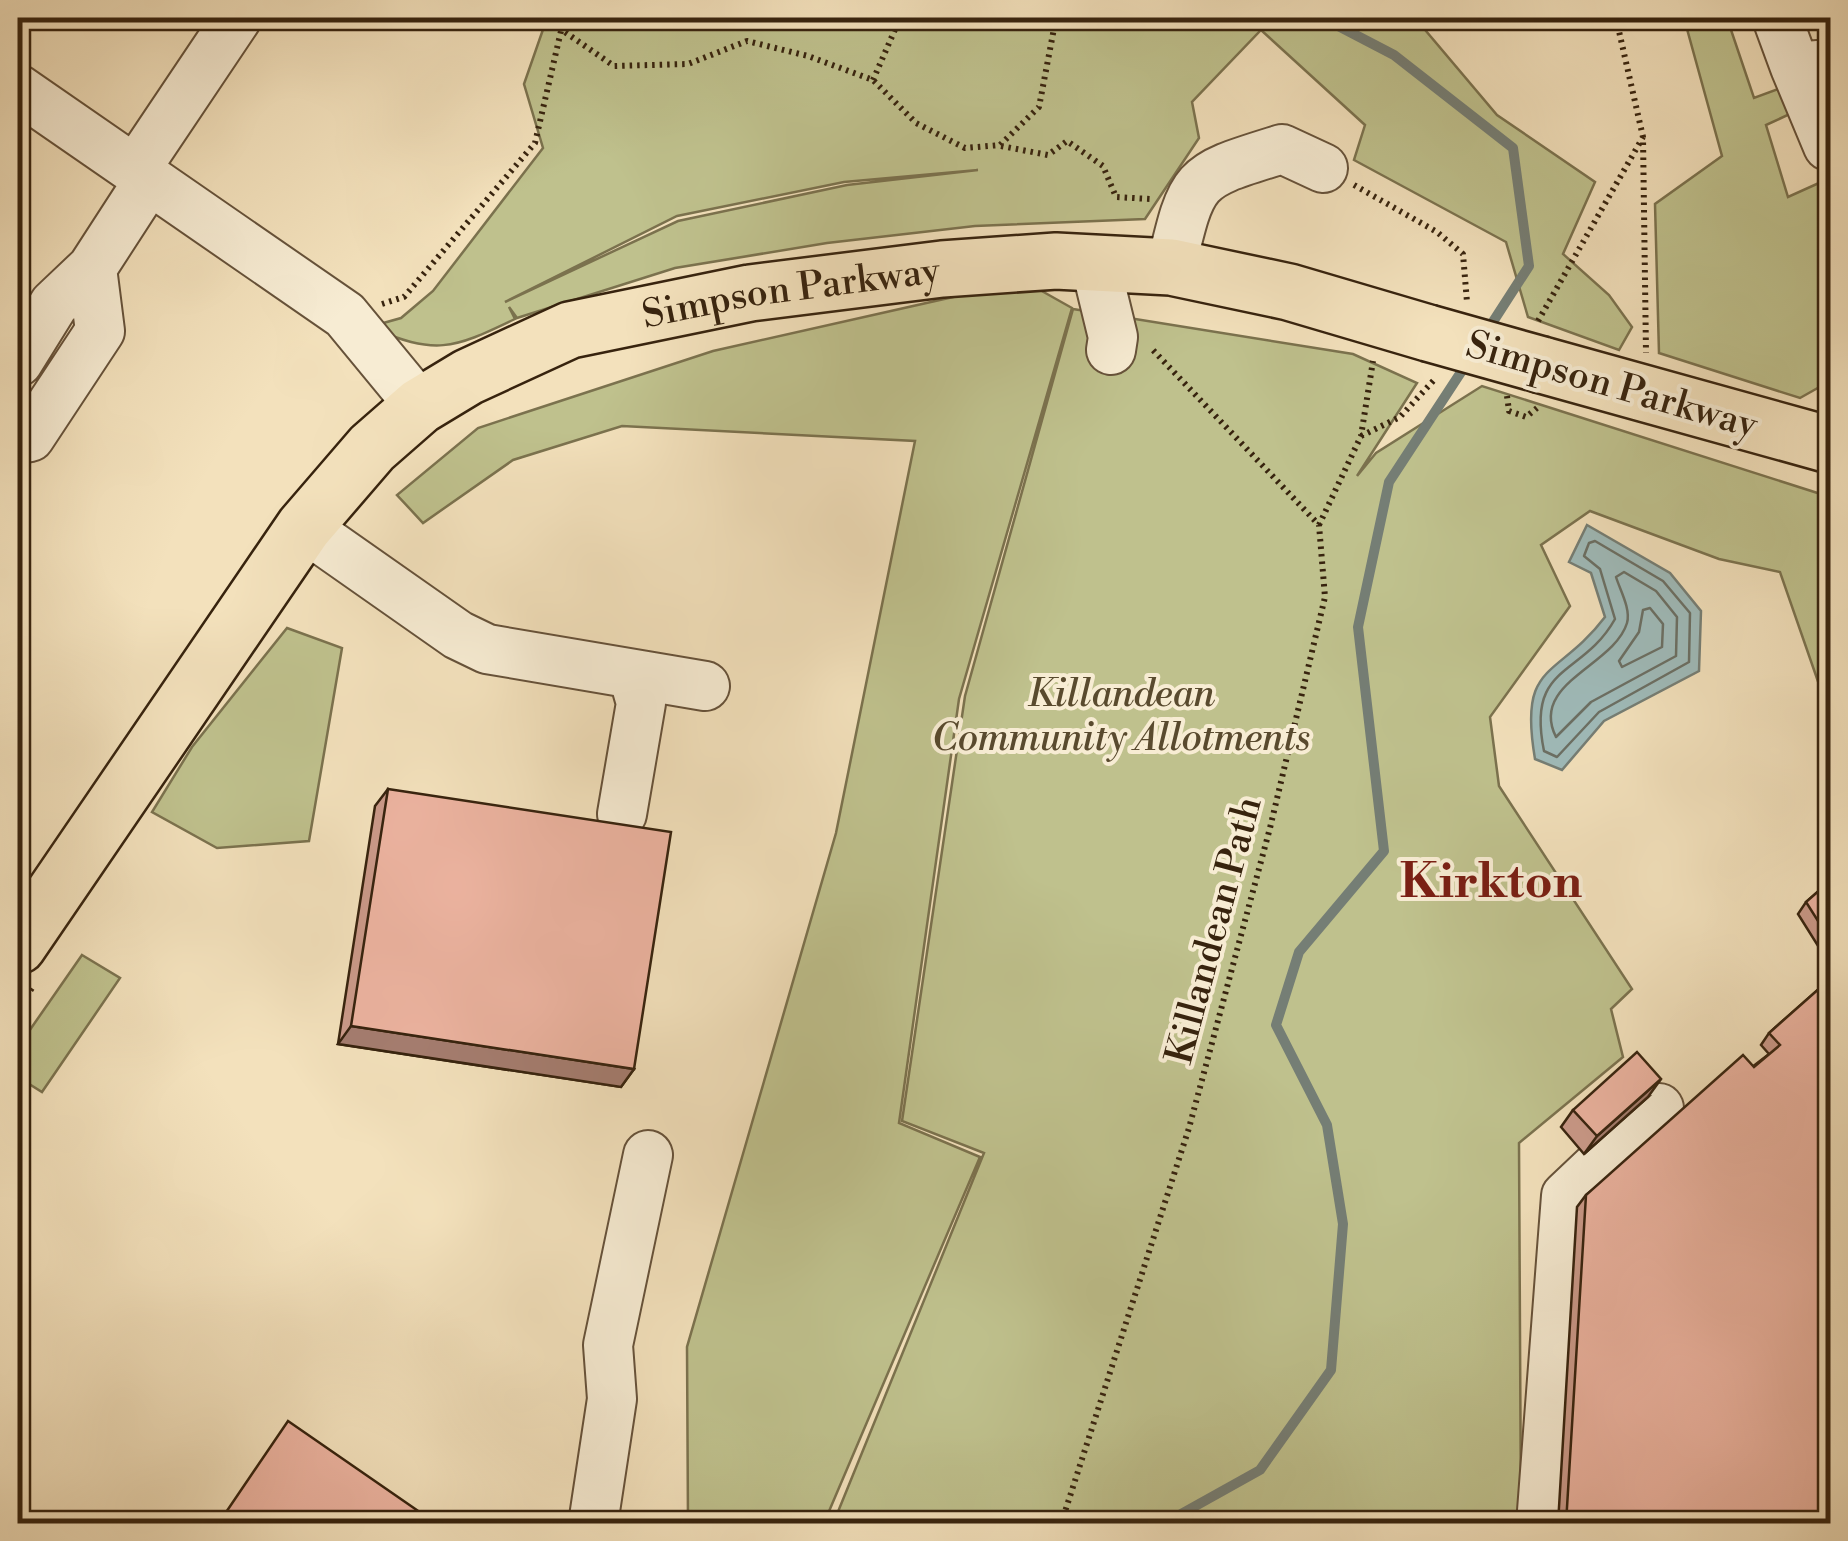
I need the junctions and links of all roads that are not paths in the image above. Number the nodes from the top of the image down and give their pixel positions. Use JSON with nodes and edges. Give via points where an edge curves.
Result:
{"nodes":[{"id":1,"x":237,"y":18,"type":"edge"},
{"id":2,"x":1776,"y":18,"type":"edge"},
{"id":3,"x":1813,"y":66,"type":"edge"},
{"id":4,"x":18,"y":90,"type":"edge"},
{"id":5,"x":1828,"y":146,"type":"edge"},
{"id":6,"x":1323,"y":168,"type":"dead end"},
{"id":7,"x":142,"y":175,"type":"junction"},
{"id":8,"x":1171,"y":267,"type":"junction"},
{"id":9,"x":92,"y":268,"type":"junction"},
{"id":10,"x":1100,"y":281,"type":"junction"},
{"id":11,"x":1111,"y":350,"type":"dead end"},
{"id":12,"x":18,"y":362,"type":"edge"},
{"id":13,"x":420,"y":406,"type":"junction"},
{"id":14,"x":18,"y":440,"type":"edge"},
{"id":15,"x":1830,"y":445,"type":"edge"},
{"id":16,"x":304,"y":527,"type":"junction"},
{"id":17,"x":632,"y":675,"type":"junction"},
{"id":18,"x":705,"y":686,"type":"dead end"},
{"id":19,"x":622,"y":814,"type":"dead end"},
{"id":20,"x":18,"y":946,"type":"edge"},
{"id":21,"x":1659,"y":1108,"type":"edge"},
{"id":22,"x":648,"y":1155,"type":"dead end"},
{"id":23,"x":592,"y":1524,"type":"edge"},
{"id":24,"x":1542,"y":1524,"type":"edge"}],
"edges":[{"from":1,"to":7,"type":"lane"},
{"from":2,"to":3,"type":"lane"},
{"from":3,"to":5,"type":"lane"},
{"from":4,"to":7,"type":"lane"},
{"from":6,"to":8,"type":"lane","via":[[1282,149],[1211,172],[1187,202]]},
{"from":7,"to":9,"type":"lane"},
{"from":7,"to":13,"type":"lane","via":[[345,315]]},
{"from":8,"to":10,"type":"main road","name":"Simpson Parkway"},
{"from":8,"to":15,"type":"main road","name":"Simpson Parkway","bridge":true,"via":[[1289,292]]},
{"from":9,"to":12,"type":"lane","via":[[54,304]]},
{"from":9,"to":14,"type":"lane","via":[[100,331],[30,437]]},
{"from":10,"to":11,"type":"lane"},
{"from":10,"to":13,"type":"main road","name":"Simpson Parkway","via":[[1056,261],[769,290],[570,330]]},
{"from":13,"to":16,"type":"main road","name":"Simpson Parkway","via":[[372,448]]},
{"from":16,"to":17,"type":"lane","via":[[487,649]]},
{"from":16,"to":20,"type":"main road","name":"Simpson Parkway"},
{"from":17,"to":18,"type":"lane"},
{"from":17,"to":19,"type":"lane","via":[[641,703]]},
{"from":21,"to":24,"type":"lane","via":[[1566,1196]]},
{"from":22,"to":23,"type":"lane","via":[[608,1345],[612,1399]]}]}
